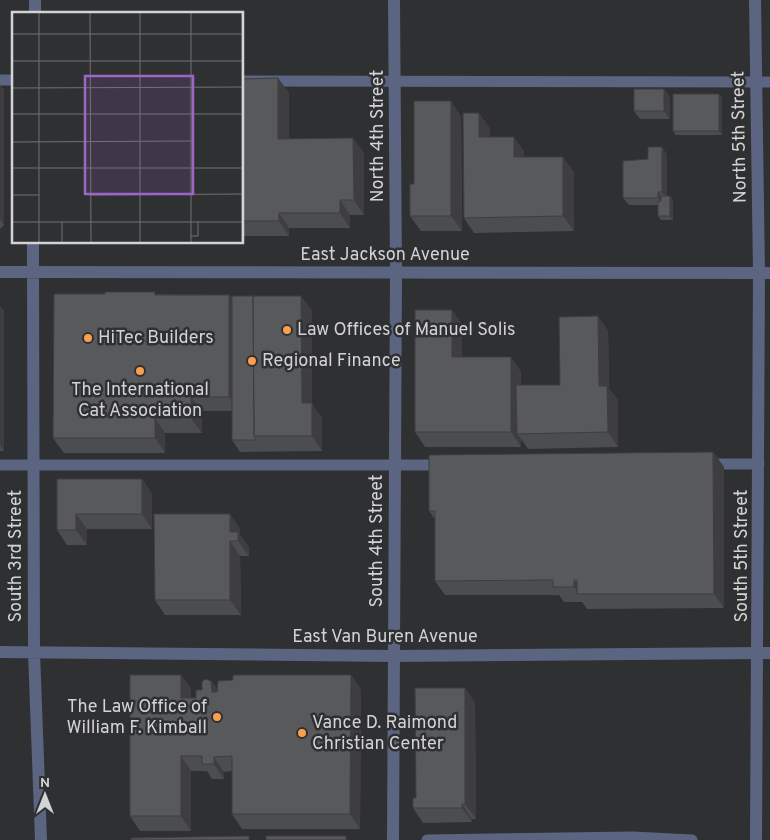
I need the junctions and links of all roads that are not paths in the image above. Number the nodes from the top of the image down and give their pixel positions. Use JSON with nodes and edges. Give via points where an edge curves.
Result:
{"nodes":[{"id":1,"x":394,"y":0,"type":"edge"},
{"id":2,"x":755,"y":0,"type":"edge"},
{"id":3,"x":244,"y":81,"type":"edge"},
{"id":4,"x":395,"y":81,"type":"junction"},
{"id":5,"x":756,"y":82,"type":"junction"},
{"id":6,"x":770,"y":82,"type":"edge"},
{"id":7,"x":33,"y":244,"type":"edge"},
{"id":8,"x":0,"y":272,"type":"edge"},
{"id":9,"x":33,"y":272,"type":"junction"},
{"id":10,"x":396,"y":273,"type":"junction"},
{"id":11,"x":765,"y":273,"type":"edge"},
{"id":12,"x":454,"y":464,"type":"edge"},
{"id":13,"x":697,"y":464,"type":"edge"},
{"id":14,"x":759,"y":464,"type":"junction"},
{"id":15,"x":0,"y":465,"type":"edge"},
{"id":16,"x":34,"y":465,"type":"junction"},
{"id":17,"x":395,"y":465,"type":"junction"},
{"id":18,"x":0,"y":652,"type":"edge"},
{"id":19,"x":34,"y":652,"type":"junction"},
{"id":20,"x":765,"y":653,"type":"edge"},
{"id":21,"x":394,"y":656,"type":"junction"},
{"id":22,"x":40,"y":840,"type":"edge"},
{"id":23,"x":394,"y":840,"type":"edge"},
{"id":24,"x":427,"y":840,"type":"edge"},
{"id":25,"x":692,"y":840,"type":"edge"},
{"id":26,"x":756,"y":840,"type":"edge"}],
"edges":[{"from":1,"to":4,"type":"street","name":"North 4th Street"},
{"from":2,"to":5,"type":"street","name":"North 5th Street"},
{"from":3,"to":4,"type":"lane"},
{"from":4,"to":5,"type":"lane"},
{"from":4,"to":10,"type":"street","name":"North 4th Street"},
{"from":5,"to":6,"type":"lane"},
{"from":5,"to":11,"type":"street","name":"North 5th Street"},
{"from":7,"to":9,"type":"street","name":"South 3rd Street"},
{"from":8,"to":9,"type":"street","name":"East Jackson Avenue"},
{"from":9,"to":10,"type":"street","name":"East Jackson Avenue"},
{"from":9,"to":16,"type":"street","name":"South 3rd Street"},
{"from":10,"to":11,"type":"street","name":"East Jackson Avenue"},
{"from":10,"to":17,"type":"street","name":"South 4th Street"},
{"from":11,"to":14,"type":"street","name":"South 5th Street"},
{"from":12,"to":17,"type":"lane"},
{"from":13,"to":14,"type":"lane"},
{"from":14,"to":20,"type":"street","name":"South 5th Street"},
{"from":15,"to":16,"type":"lane"},
{"from":16,"to":17,"type":"lane"},
{"from":16,"to":19,"type":"street","name":"South 3rd Street"},
{"from":17,"to":21,"type":"street","name":"South 4th Street"},
{"from":18,"to":19,"type":"street","name":"East Van Buren Avenue"},
{"from":19,"to":21,"type":"street","name":"East Van Buren Avenue"},
{"from":19,"to":22,"type":"street","name":"South 3rd Street"},
{"from":20,"to":21,"type":"street","name":"East Van Buren Avenue"},
{"from":20,"to":26,"type":"street","name":"South 5th Street"},
{"from":21,"to":23,"type":"street","name":"South 4th Street"},
{"from":24,"to":25,"type":"lane","via":[[633,837]]}]}
